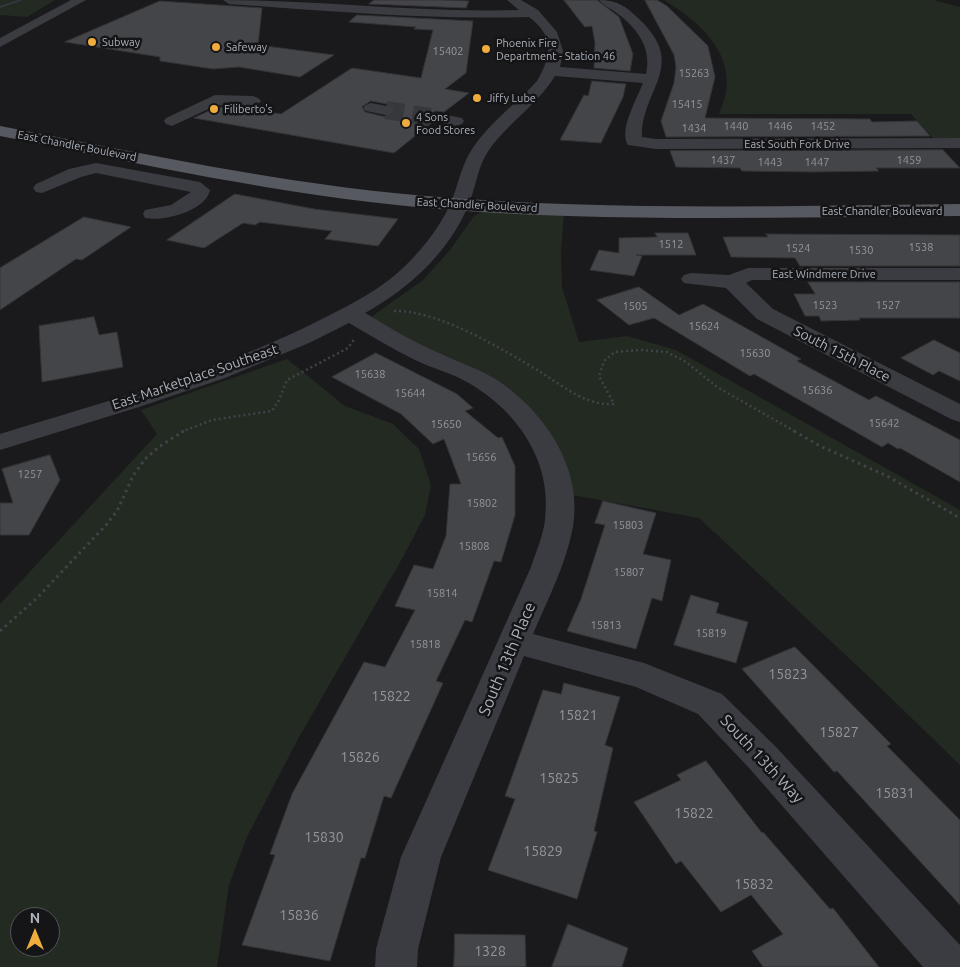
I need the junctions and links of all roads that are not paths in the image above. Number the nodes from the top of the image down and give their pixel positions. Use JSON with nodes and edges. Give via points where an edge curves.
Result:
{"nodes":[{"id":1,"x":60,"y":0,"type":"edge"},
{"id":2,"x":80,"y":0,"type":"edge"},
{"id":3,"x":229,"y":0,"type":"edge"},
{"id":4,"x":233,"y":0,"type":"edge"},
{"id":5,"x":357,"y":0,"type":"edge"},
{"id":6,"x":513,"y":0,"type":"edge"},
{"id":7,"x":604,"y":0,"type":"edge"},
{"id":8,"x":347,"y":8,"type":"junction"},
{"id":9,"x":534,"y":13,"type":"junction"},
{"id":10,"x":0,"y":32,"type":"edge"},
{"id":11,"x":0,"y":43,"type":"edge"},
{"id":12,"x":552,"y":71,"type":"junction"},
{"id":13,"x":652,"y":79,"type":"junction"},
{"id":14,"x":253,"y":101,"type":"dead end"},
{"id":15,"x":437,"y":118,"type":"tunnel mouth"},
{"id":16,"x":172,"y":121,"type":"dead end"},
{"id":17,"x":456,"y":121,"type":"dead end"},
{"id":18,"x":0,"y":131,"type":"edge"},
{"id":19,"x":960,"y":143,"type":"edge"},
{"id":20,"x":458,"y":185,"type":"junction"},
{"id":21,"x":485,"y":187,"type":"dead end"},
{"id":22,"x":42,"y":188,"type":"dead end"},
{"id":23,"x":459,"y":204,"type":"junction"},
{"id":24,"x":960,"y":210,"type":"edge"},
{"id":25,"x":152,"y":214,"type":"dead end"},
{"id":26,"x":960,"y":274,"type":"edge"},
{"id":27,"x":691,"y":279,"type":"dead end"},
{"id":28,"x":732,"y":282,"type":"junction"},
{"id":29,"x":367,"y":314,"type":"junction"},
{"id":30,"x":960,"y":414,"type":"edge"},
{"id":31,"x":0,"y":442,"type":"edge"},
{"id":32,"x":514,"y":641,"type":"junction"},
{"id":33,"x":396,"y":967,"type":"edge"},
{"id":34,"x":951,"y":967,"type":"edge"}],
"edges":[{"from":1,"to":10,"type":"street"},
{"from":2,"to":11,"type":"street"},
{"from":3,"to":4,"type":"street"},
{"from":4,"to":8,"type":"street"},
{"from":5,"to":8,"type":"street"},
{"from":6,"to":9,"type":"street"},
{"from":7,"to":13,"type":"street","via":[[638,24],[650,43],[655,63]]},
{"from":8,"to":9,"type":"street","via":[[454,15]]},
{"from":9,"to":12,"type":"street","via":[[553,39],[556,52]]},
{"from":12,"to":13,"type":"street"},
{"from":12,"to":20,"type":"street","name":"East Marketplace Southeast","via":[[539,90],[480,151]]},
{"from":13,"to":19,"type":"street","name":"East South Fork Drive","via":[[633,129],[634,141],[656,144]]},
{"from":14,"to":16,"type":"street","via":[[215,100]]},
{"from":15,"to":17,"type":"street"},
{"from":18,"to":23,"type":"main road","name":"East Chandler Boulevard","via":[[225,175],[373,196]]},
{"from":20,"to":21,"type":"main road","name":"East Chandler Boulevard"},
{"from":20,"to":23,"type":"street","name":"East Marketplace Southeast"},
{"from":22,"to":25,"type":"street","via":[[75,173],[96,168],[201,190],[200,195],[179,210]]},
{"from":23,"to":24,"type":"main road","name":"East Chandler Boulevard","via":[[624,211]]},
{"from":23,"to":29,"type":"street","name":"East Marketplace Southeast","via":[[419,264],[387,291]]},
{"from":26,"to":28,"type":"street","name":"East Windmere Drive","via":[[748,274]]},
{"from":27,"to":28,"type":"street","name":"East Windmere Drive"},
{"from":28,"to":30,"type":"street","name":"South 15th Place","via":[[765,314]]},
{"from":29,"to":31,"type":"street","name":"East Marketplace Southeast","via":[[231,367]]},
{"from":29,"to":32,"type":"street","name":"South 13th Place","via":[[433,360],[491,386],[531,423],[555,466],[560,486],[556,539]]},
{"from":32,"to":33,"type":"street","name":"South 13th Place","via":[[421,857],[397,949]]},
{"from":32,"to":34,"type":"street","name":"South 13th Way","via":[[644,676],[710,704],[763,758]]}]}
